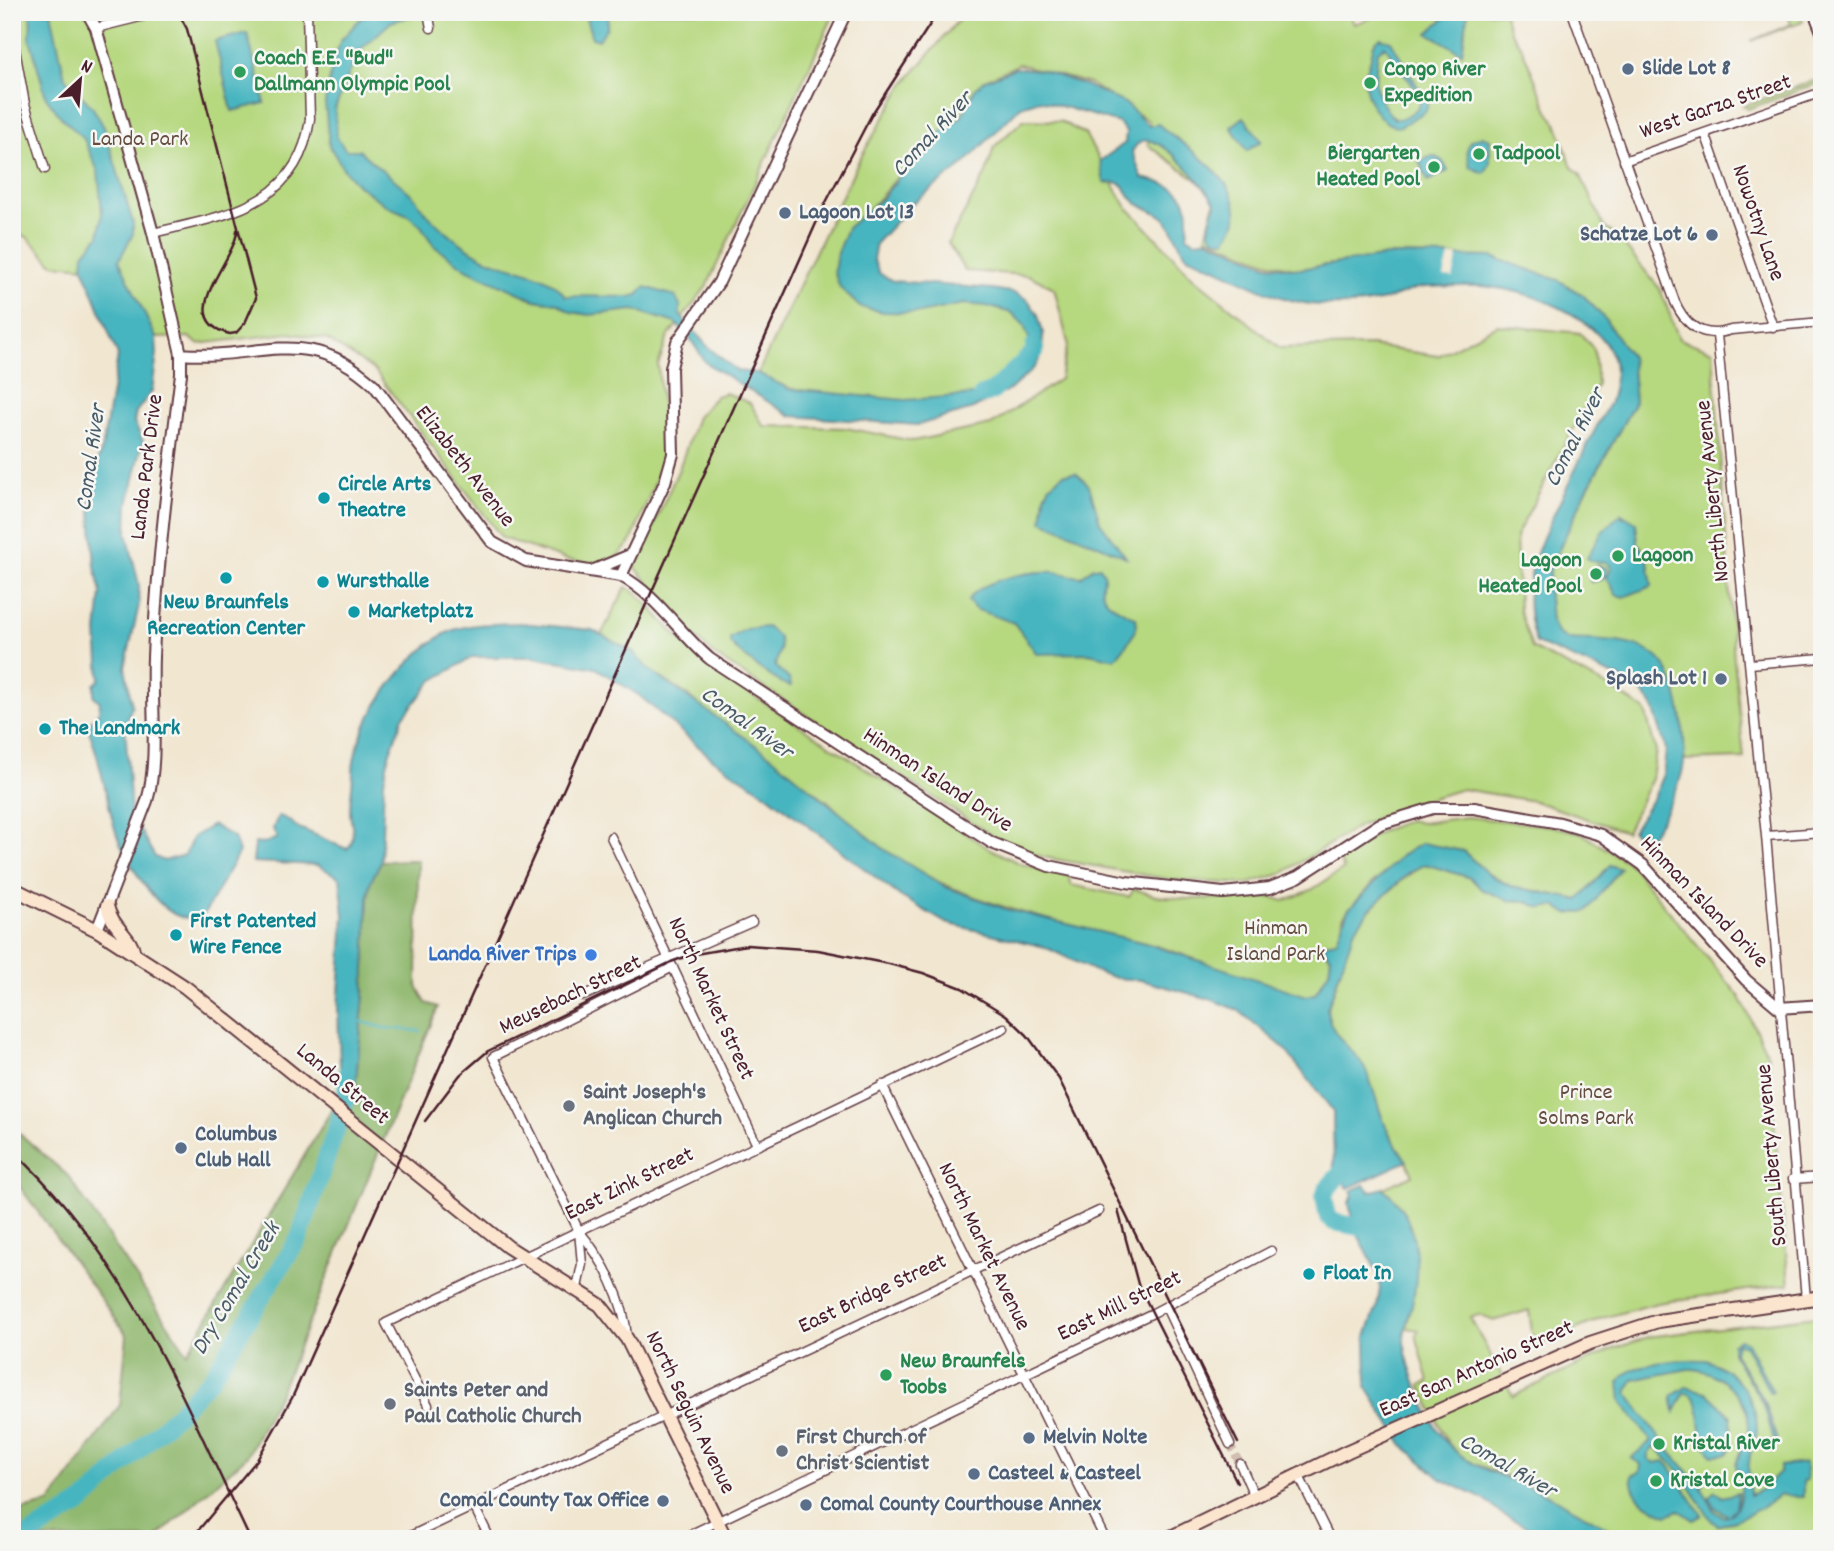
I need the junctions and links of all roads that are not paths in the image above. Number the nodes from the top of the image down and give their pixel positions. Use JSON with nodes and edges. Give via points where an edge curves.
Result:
{"nodes":[{"id":1,"x":160,"y":12,"type":"edge"},
{"id":2,"x":307,"y":12,"type":"edge"},
{"id":3,"x":846,"y":12,"type":"edge"},
{"id":4,"x":1572,"y":12,"type":"edge"},
{"id":5,"x":1814,"y":12,"type":"edge"},
{"id":6,"x":89,"y":13,"type":"edge"},
{"id":7,"x":429,"y":14,"type":"edge"},
{"id":8,"x":96,"y":28,"type":"junction"},
{"id":9,"x":431,"y":28,"type":"dead end"},
{"id":10,"x":1822,"y":32,"type":"edge"},
{"id":11,"x":12,"y":33,"type":"edge"},
{"id":12,"x":1822,"y":92,"type":"edge"},
{"id":13,"x":1705,"y":133,"type":"junction"},
{"id":14,"x":1624,"y":161,"type":"junction"},
{"id":15,"x":45,"y":169,"type":"dead end"},
{"id":16,"x":153,"y":233,"type":"junction"},
{"id":17,"x":1822,"y":322,"type":"edge"},
{"id":18,"x":1773,"y":327,"type":"junction"},
{"id":19,"x":1717,"y":335,"type":"junction"},
{"id":20,"x":181,"y":354,"type":"junction"},
{"id":21,"x":630,"y":555,"type":"junction"},
{"id":22,"x":593,"y":570,"type":"junction"},
{"id":23,"x":621,"y":576,"type":"junction"},
{"id":24,"x":1822,"y":658,"type":"edge"},
{"id":25,"x":1750,"y":664,"type":"junction"},
{"id":26,"x":1822,"y":832,"type":"edge"},
{"id":27,"x":1766,"y":836,"type":"junction"},
{"id":28,"x":611,"y":837,"type":"dead end"},
{"id":29,"x":12,"y":888,"type":"edge"},
{"id":30,"x":107,"y":906,"type":"junction"},
{"id":31,"x":752,"y":922,"type":"dead end"},
{"id":32,"x":97,"y":930,"type":"junction"},
{"id":33,"x":134,"y":954,"type":"junction"},
{"id":34,"x":668,"y":956,"type":"junction"},
{"id":35,"x":673,"y":967,"type":"junction"},
{"id":36,"x":583,"y":996,"type":"dead end"},
{"id":37,"x":1822,"y":1004,"type":"edge"},
{"id":38,"x":1779,"y":1008,"type":"junction"},
{"id":39,"x":1004,"y":1028,"type":"dead end"},
{"id":40,"x":496,"y":1064,"type":"joint"},
{"id":41,"x":882,"y":1085,"type":"junction"},
{"id":42,"x":757,"y":1145,"type":"junction"},
{"id":43,"x":1822,"y":1177,"type":"edge"},
{"id":44,"x":1793,"y":1179,"type":"junction"},
{"id":45,"x":1099,"y":1211,"type":"dead end"},
{"id":46,"x":579,"y":1231,"type":"junction"},
{"id":47,"x":1271,"y":1251,"type":"dead end"},
{"id":48,"x":524,"y":1258,"type":"junction"},
{"id":49,"x":973,"y":1269,"type":"junction"},
{"id":50,"x":577,"y":1288,"type":"junction"},
{"id":51,"x":1822,"y":1297,"type":"edge"},
{"id":52,"x":1806,"y":1299,"type":"junction"},
{"id":53,"x":1166,"y":1307,"type":"junction"},
{"id":54,"x":627,"y":1339,"type":"junction"},
{"id":55,"x":1025,"y":1375,"type":"junction"},
{"id":56,"x":428,"y":1405,"type":"dead end"},
{"id":57,"x":664,"y":1415,"type":"junction"},
{"id":58,"x":1230,"y":1444,"type":"tunnel mouth"},
{"id":59,"x":1240,"y":1464,"type":"tunnel mouth"},
{"id":60,"x":1299,"y":1476,"type":"junction"},
{"id":61,"x":1255,"y":1497,"type":"junction"},
{"id":62,"x":474,"y":1506,"type":"junction"},
{"id":63,"x":718,"y":1521,"type":"junction"},
{"id":64,"x":404,"y":1539,"type":"edge"},
{"id":65,"x":491,"y":1539,"type":"edge"},
{"id":66,"x":681,"y":1539,"type":"edge"},
{"id":67,"x":726,"y":1539,"type":"edge"},
{"id":68,"x":1105,"y":1539,"type":"edge"},
{"id":69,"x":1167,"y":1539,"type":"edge"},
{"id":70,"x":1330,"y":1539,"type":"edge"}],
"edges":[{"from":1,"to":8,"type":"street"},
{"from":2,"to":16,"type":"street","via":[[310,119],[304,149],[293,171],[260,201]]},
{"from":3,"to":21,"type":"street","via":[[719,282],[677,342],[671,369],[673,454],[665,482]]},
{"from":4,"to":14,"type":"street"},
{"from":5,"to":10,"type":"street"},
{"from":6,"to":8,"type":"street","name":"Landa Park Drive"},
{"from":7,"to":9,"type":"street"},
{"from":8,"to":16,"type":"street","name":"Landa Park Drive"},
{"from":11,"to":15,"type":"street","via":[[25,104]]},
{"from":12,"to":13,"type":"street","name":"West Garza Street"},
{"from":13,"to":14,"type":"street","name":"West Garza Street"},
{"from":13,"to":18,"type":"street","name":"Nowotny Lane"},
{"from":14,"to":19,"type":"street","via":[[1680,312],[1690,326]]},
{"from":16,"to":20,"type":"street","name":"Landa Park Drive"},
{"from":17,"to":18,"type":"street"},
{"from":18,"to":19,"type":"street"},
{"from":19,"to":25,"type":"street","name":"North Liberty Avenue"},
{"from":20,"to":22,"type":"street","name":"Elizabeth Avenue","via":[[291,348],[331,354],[374,385],[492,542],[526,561]]},
{"from":20,"to":30,"type":"street","name":"Landa Park Drive","via":[[159,550],[152,779],[148,801]]},
{"from":21,"to":22,"type":"street"},
{"from":21,"to":23,"type":"street"},
{"from":22,"to":23,"type":"street","name":"Elizabeth Avenue"},
{"from":23,"to":38,"type":"street","name":"Hinman Island Drive","via":[[643,590],[710,659],[1012,853],[1056,868],[1126,881],[1243,892],[1288,882],[1380,824],[1424,810],[1457,807],[1560,823],[1601,835],[1631,854],[1746,980]]},
{"from":24,"to":25,"type":"street"},
{"from":25,"to":27,"type":"street","name":"North Liberty Avenue"},
{"from":26,"to":27,"type":"street"},
{"from":27,"to":38,"type":"street","name":"North Liberty Avenue"},
{"from":28,"to":34,"type":"street","name":"North Market Street"},
{"from":29,"to":32,"type":"main road","name":"Landa Street"},
{"from":30,"to":32,"type":"street","name":"Landa Park Drive"},
{"from":30,"to":33,"type":"main road"},
{"from":31,"to":34,"type":"street","name":"Meusebach Street"},
{"from":32,"to":33,"type":"main road","name":"Landa Street"},
{"from":33,"to":48,"type":"main road","name":"Landa Street","via":[[256,1041]]},
{"from":34,"to":35,"type":"street","name":"North Market Street"},
{"from":34,"to":36,"type":"street","name":"Meusebach Street"},
{"from":35,"to":40,"type":"street","name":"Meusebach Street","via":[[505,1049],[493,1057]]},
{"from":35,"to":42,"type":"street","name":"North Market Street"},
{"from":37,"to":38,"type":"street"},
{"from":38,"to":44,"type":"street","name":"South Liberty Avenue"},
{"from":39,"to":41,"type":"street","name":"East Zink Street"},
{"from":40,"to":46,"type":"street","name":"North Seguin Avenue"},
{"from":41,"to":42,"type":"street","name":"East Zink Street"},
{"from":41,"to":49,"type":"street","name":"North Market Avenue"},
{"from":42,"to":46,"type":"street","name":"East Zink Street"},
{"from":43,"to":44,"type":"street"},
{"from":44,"to":52,"type":"street","name":"South Liberty Avenue"},
{"from":45,"to":49,"type":"street","name":"East Bridge Street"},
{"from":46,"to":48,"type":"street","name":"East Zink Street"},
{"from":46,"to":50,"type":"street","name":"North Seguin Avenue","via":[[582,1264]]},
{"from":46,"to":54,"type":"street","name":"North Seguin Avenue","via":[[592,1246],[625,1312]]},
{"from":47,"to":53,"type":"street","name":"East Mill Street"},
{"from":48,"to":50,"type":"main road","name":"Landa Street"},
{"from":48,"to":56,"type":"street","name":"East Zink Street","via":[[386,1323]]},
{"from":49,"to":55,"type":"street","name":"North Market Avenue"},
{"from":49,"to":57,"type":"street","name":"East Bridge Street"},
{"from":50,"to":54,"type":"main road","name":"Landa Street","via":[[605,1309]]},
{"from":51,"to":52,"type":"main road","name":"East San Antonio Street"},
{"from":52,"to":60,"type":"main road","name":"East San Antonio Street","via":[[1658,1321],[1590,1343]]},
{"from":53,"to":55,"type":"street","name":"East Mill Street"},
{"from":53,"to":58,"type":"street"},
{"from":54,"to":57,"type":"main road","name":"North Seguin Avenue"},
{"from":55,"to":63,"type":"street","name":"East Mill Street"},
{"from":55,"to":68,"type":"street","name":"North Market Avenue"},
{"from":57,"to":62,"type":"street","name":"East Bridge Street"},
{"from":57,"to":63,"type":"main road","name":"North Seguin Avenue"},
{"from":59,"to":61,"type":"street"},
{"from":60,"to":61,"type":"main road","name":"East San Antonio Street"},
{"from":60,"to":70,"type":"street"},
{"from":61,"to":69,"type":"main road","name":"East San Antonio Street"},
{"from":62,"to":64,"type":"street","name":"East Bridge Street"},
{"from":62,"to":65,"type":"street"},
{"from":63,"to":66,"type":"street","name":"East Mill Street"},
{"from":63,"to":67,"type":"main road","name":"North Seguin Avenue"}]}
